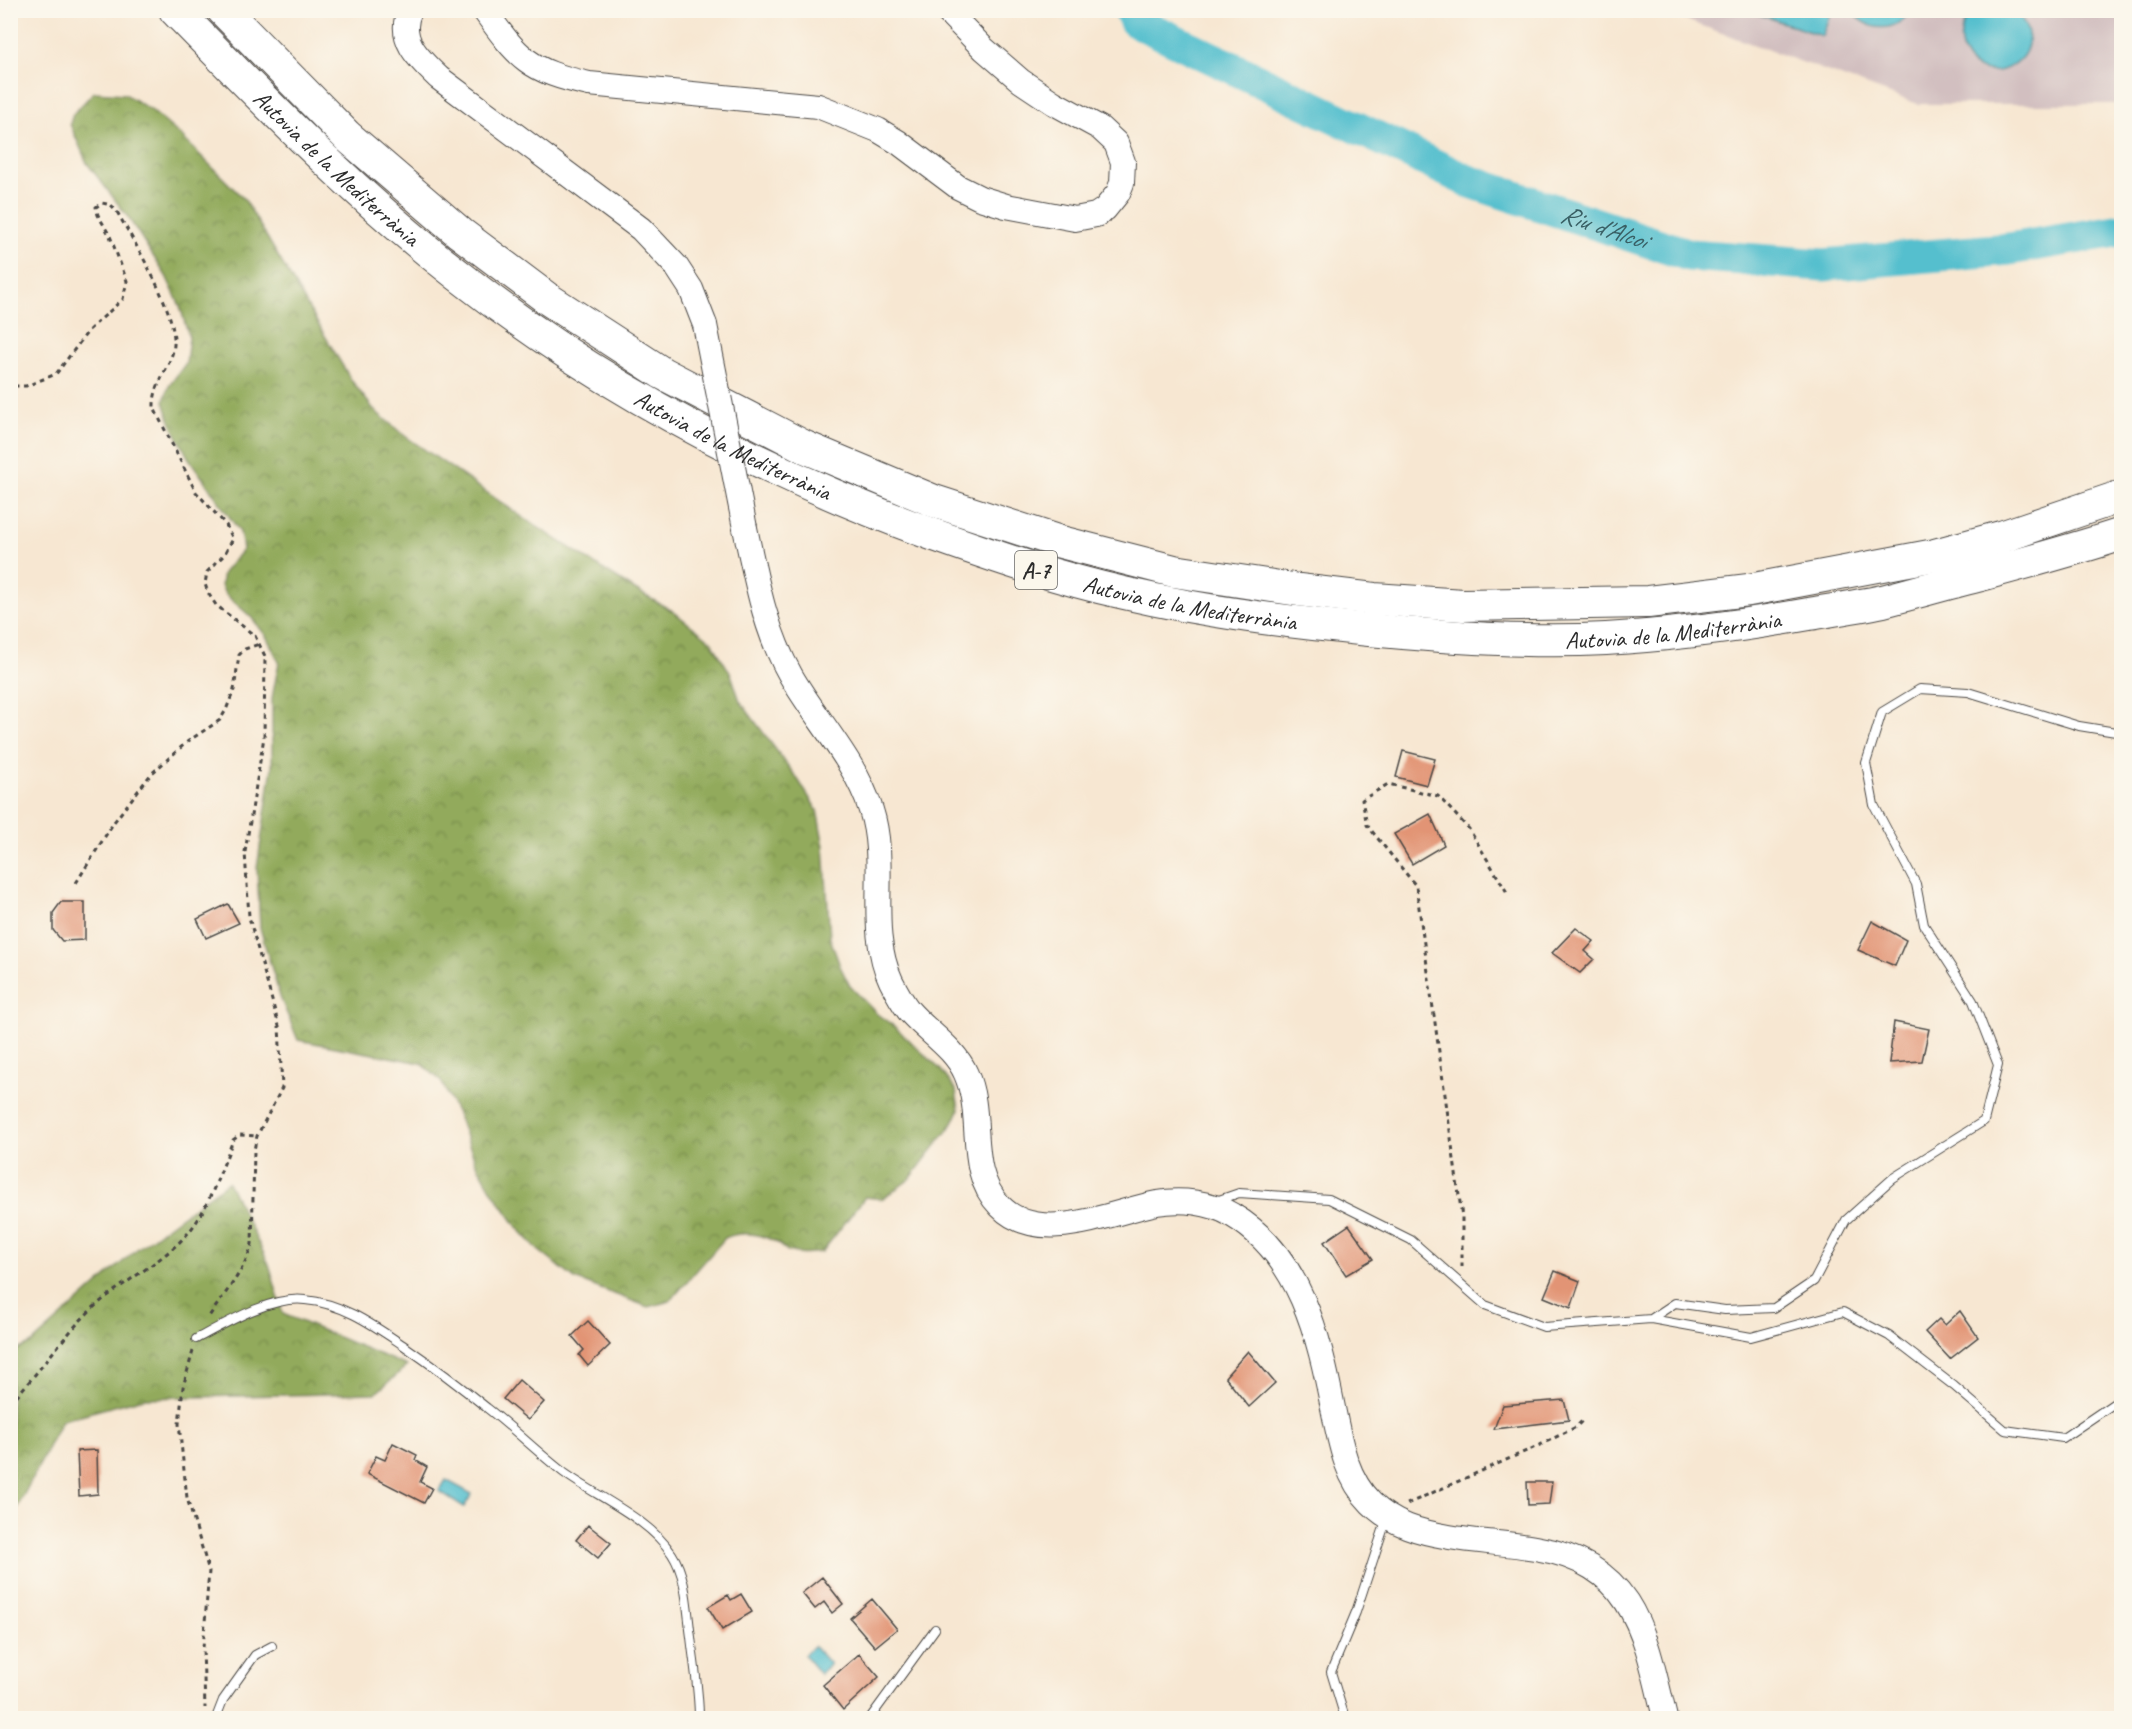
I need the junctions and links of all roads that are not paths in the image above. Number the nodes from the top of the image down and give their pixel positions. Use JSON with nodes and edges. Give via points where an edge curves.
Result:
{"nodes":[{"id":1,"x":174,"y":10,"type":"edge"},
{"id":2,"x":223,"y":10,"type":"edge"},
{"id":3,"x":410,"y":10,"type":"edge"},
{"id":4,"x":484,"y":10,"type":"edge"},
{"id":5,"x":946,"y":10,"type":"edge"},
{"id":6,"x":2121,"y":496,"type":"edge"},
{"id":7,"x":2121,"y":534,"type":"edge"},
{"id":8,"x":2121,"y":733,"type":"edge"},
{"id":9,"x":1207,"y":1205,"type":"junction"},
{"id":10,"x":1652,"y":1319,"type":"junction"},
{"id":11,"x":196,"y":1339,"type":"road end"},
{"id":12,"x":2121,"y":1398,"type":"edge"},
{"id":13,"x":1387,"y":1516,"type":"junction"},
{"id":14,"x":935,"y":1629,"type":"dead end"},
{"id":15,"x":272,"y":1647,"type":"dead end"},
{"id":16,"x":216,"y":1719,"type":"edge"},
{"id":17,"x":699,"y":1719,"type":"edge"},
{"id":18,"x":870,"y":1719,"type":"edge"},
{"id":19,"x":1345,"y":1719,"type":"edge"},
{"id":20,"x":1665,"y":1719,"type":"edge"}],
"edges":[{"from":1,"to":7,"type":"highway","name":"Autovia de la Mediterrània","number":"A-7","via":[[381,212],[459,276],[544,337],[682,422],[782,474],[1009,562],[1136,596],[1312,625],[1478,639],[1602,639],[1742,626],[1878,602],[2061,554]]},
{"from":2,"to":6,"type":"highway","name":"Autovia de la Mediterrània","number":"A-7","via":[[347,136],[459,233],[662,373],[816,451],[934,501],[1058,541],[1174,571],[1374,599],[1463,605],[1648,602],[1749,590],[1935,555]]},
{"from":3,"to":9,"type":"street","bridge":true,"via":[[404,22],[405,35],[425,64],[642,229],[691,289],[705,325],[745,528],[773,639],[804,698],[844,754],[871,809],[876,833],[882,952],[887,972],[911,1013],[961,1063],[969,1079],[980,1167],[994,1201],[1007,1214],[1042,1225],[1085,1222],[1160,1203]]},
{"from":4,"to":5,"type":"street","via":[[523,58],[563,78],[589,84],[818,106],[878,130],[958,187],[980,198],[1075,219],[1105,209],[1122,183],[1123,162],[1116,142],[1100,128],[1021,81]]},
{"from":8,"to":10,"type":"lane","via":[[2079,726],[1968,692],[1920,689],[1882,712],[1866,763],[1874,804],[1916,884],[1924,926],[1973,1001],[1998,1065],[1984,1121],[1893,1178],[1846,1220],[1814,1281],[1774,1308],[1725,1310],[1675,1303]]},
{"from":9,"to":10,"type":"lane","via":[[1239,1193],[1329,1199],[1411,1240],[1485,1305],[1544,1327]]},
{"from":9,"to":13,"type":"street","via":[[1248,1225],[1285,1264],[1306,1307],[1321,1355],[1345,1460],[1370,1503]]},
{"from":10,"to":12,"type":"lane","via":[[1751,1337],[1843,1312],[1889,1336],[2005,1430],[2063,1438]]},
{"from":11,"to":17,"type":"lane","via":[[250,1311],[291,1299],[306,1299],[351,1312],[429,1363],[564,1472],[639,1522],[673,1555],[682,1580]]},
{"from":13,"to":19,"type":"lane","via":[[1356,1612],[1331,1672]]},
{"from":13,"to":20,"type":"street","via":[[1424,1532],[1537,1548],[1588,1563],[1607,1577],[1634,1613],[1644,1635]]},
{"from":14,"to":18,"type":"lane"},
{"from":15,"to":16,"type":"lane","via":[[255,1655],[223,1700]]}]}
